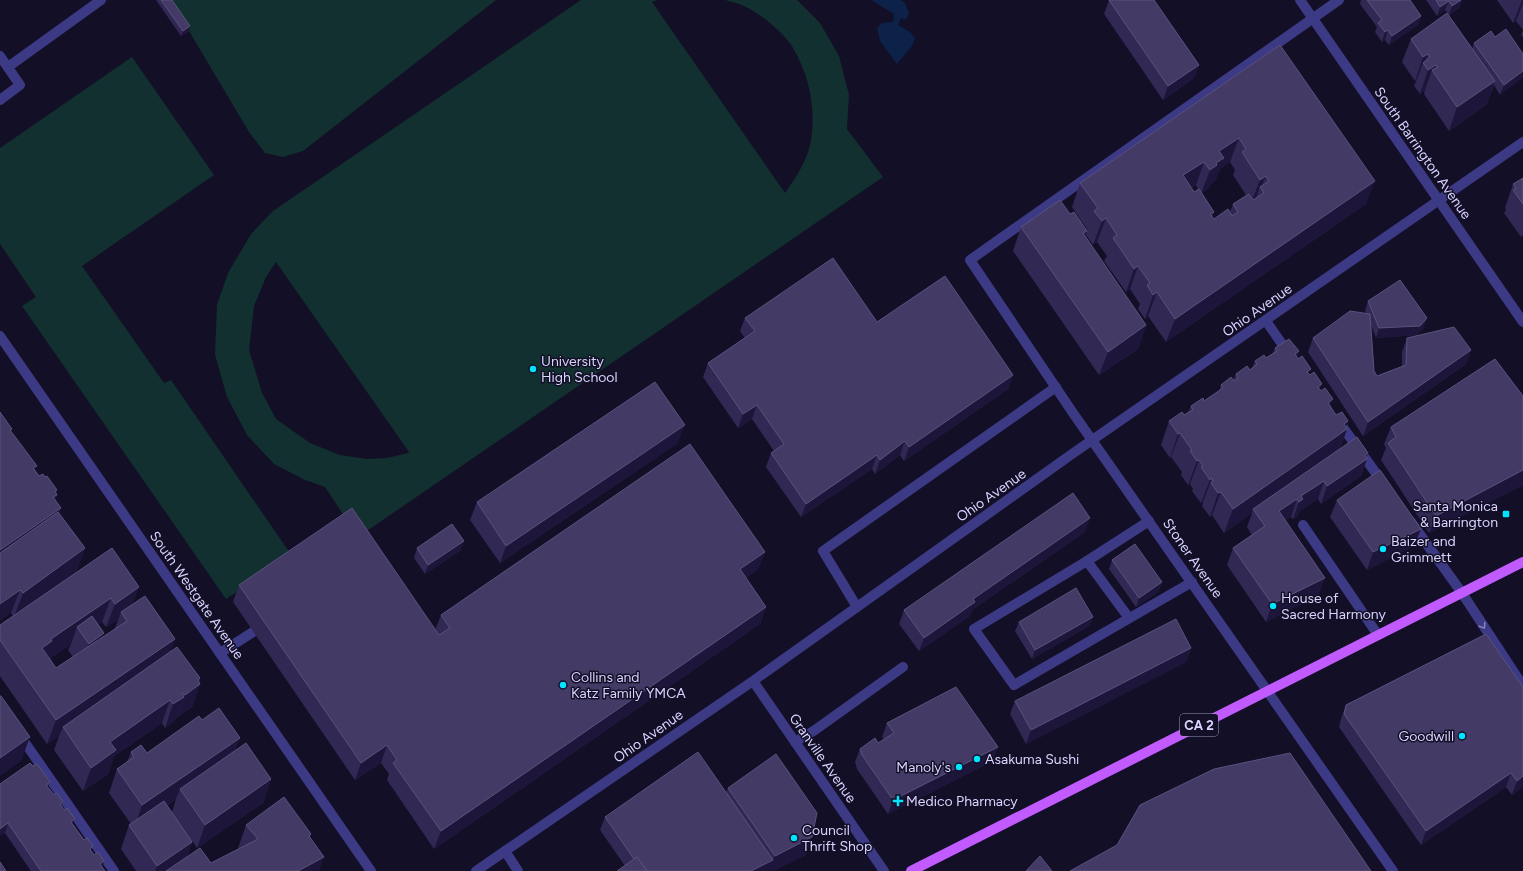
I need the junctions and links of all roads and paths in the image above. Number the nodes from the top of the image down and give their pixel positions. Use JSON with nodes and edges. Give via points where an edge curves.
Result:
{"nodes":[{"id":1,"x":101,"y":0,"type":"edge"},
{"id":2,"x":1300,"y":0,"type":"edge"},
{"id":3,"x":1339,"y":0,"type":"edge"},
{"id":4,"x":1312,"y":18,"type":"junction"},
{"id":5,"x":0,"y":56,"type":"edge"},
{"id":6,"x":8,"y":67,"type":"junction"},
{"id":7,"x":0,"y":100,"type":"edge"},
{"id":8,"x":1523,"y":142,"type":"edge"},
{"id":9,"x":1439,"y":201,"type":"junction"},
{"id":10,"x":1266,"y":321,"type":"junction"},
{"id":11,"x":1523,"y":322,"type":"edge"},
{"id":12,"x":0,"y":336,"type":"edge"},
{"id":13,"x":1296,"y":362,"type":"edge"},
{"id":14,"x":1056,"y":387,"type":"junction"},
{"id":15,"x":1332,"y":412,"type":"edge"},
{"id":16,"x":1093,"y":441,"type":"junction"},
{"id":17,"x":1391,"y":494,"type":"edge"},
{"id":18,"x":1404,"y":513,"type":"edge"},
{"id":19,"x":1149,"y":520,"type":"junction"},
{"id":20,"x":1303,"y":525,"type":"dead end"},
{"id":21,"x":1087,"y":561,"type":"junction"},
{"id":22,"x":1523,"y":562,"type":"edge"},
{"id":23,"x":1192,"y":582,"type":"junction"},
{"id":24,"x":1462,"y":593,"type":"junction"},
{"id":25,"x":857,"y":607,"type":"junction"},
{"id":26,"x":1129,"y":618,"type":"junction"},
{"id":27,"x":253,"y":632,"type":"dead end"},
{"id":28,"x":1378,"y":635,"type":"junction"},
{"id":29,"x":220,"y":653,"type":"junction"},
{"id":30,"x":903,"y":667,"type":"dead end"},
{"id":31,"x":1520,"y":673,"type":"edge"},
{"id":32,"x":753,"y":681,"type":"junction"},
{"id":33,"x":1523,"y":686,"type":"edge"},
{"id":34,"x":1268,"y":690,"type":"junction"},
{"id":35,"x":13,"y":725,"type":"edge"},
{"id":36,"x":795,"y":742,"type":"junction"},
{"id":37,"x":505,"y":851,"type":"junction"},
{"id":38,"x":369,"y":870,"type":"edge"},
{"id":39,"x":114,"y":871,"type":"edge"},
{"id":40,"x":476,"y":871,"type":"edge"},
{"id":41,"x":518,"y":871,"type":"edge"},
{"id":42,"x":884,"y":871,"type":"edge"},
{"id":43,"x":911,"y":871,"type":"edge"},
{"id":44,"x":1393,"y":871,"type":"edge"}],
"edges":[{"from":1,"to":6,"type":"street"},
{"from":2,"to":4,"type":"street","name":"South Barrington Avenue"},
{"from":3,"to":4,"type":"street"},
{"from":4,"to":9,"type":"street","name":"South Barrington Avenue"},
{"from":4,"to":14,"type":"street","name":"Stoner Avenue","via":[[970,260]]},
{"from":5,"to":6,"type":"street"},
{"from":6,"to":7,"type":"street","via":[[20,85]]},
{"from":8,"to":9,"type":"street","name":"Ohio Avenue"},
{"from":9,"to":10,"type":"street","name":"Ohio Avenue"},
{"from":9,"to":11,"type":"street","name":"South Barrington Avenue"},
{"from":10,"to":13,"type":"street"},
{"from":10,"to":16,"type":"street","name":"Ohio Avenue"},
{"from":12,"to":29,"type":"street","name":"South Westgate Avenue"},
{"from":14,"to":16,"type":"street","name":"Stoner Avenue"},
{"from":14,"to":25,"type":"street","via":[[823,552]]},
{"from":15,"to":17,"type":"street"},
{"from":16,"to":19,"type":"street","name":"Stoner Avenue"},
{"from":16,"to":25,"type":"street","name":"Ohio Avenue"},
{"from":18,"to":24,"type":"street"},
{"from":19,"to":21,"type":"street"},
{"from":19,"to":23,"type":"street","name":"Stoner Avenue"},
{"from":20,"to":28,"type":"street"},
{"from":21,"to":26,"type":"street"},
{"from":21,"to":26,"type":"street","via":[[974,629],[1014,685]]},
{"from":22,"to":24,"type":"main road","number":"CA 2"},
{"from":23,"to":26,"type":"street"},
{"from":23,"to":34,"type":"street","name":"Stoner Avenue"},
{"from":24,"to":28,"type":"main road","number":"CA 2"},
{"from":24,"to":31,"type":"street","one_way":true},
{"from":25,"to":32,"type":"street","name":"Ohio Avenue"},
{"from":27,"to":29,"type":"street"},
{"from":28,"to":34,"type":"main road","number":"CA 2"},
{"from":29,"to":38,"type":"street","name":"South Westgate Avenue"},
{"from":30,"to":36,"type":"street"},
{"from":31,"to":33,"type":"street"},
{"from":32,"to":36,"type":"street","name":"Granville Avenue"},
{"from":32,"to":37,"type":"street","name":"Ohio Avenue"},
{"from":34,"to":43,"type":"main road","number":"CA 2"},
{"from":34,"to":44,"type":"street","name":"Stoner Avenue"},
{"from":35,"to":39,"type":"street"},
{"from":36,"to":42,"type":"street","name":"Granville Avenue"},
{"from":37,"to":40,"type":"street","name":"Ohio Avenue"},
{"from":37,"to":41,"type":"street"}]}
